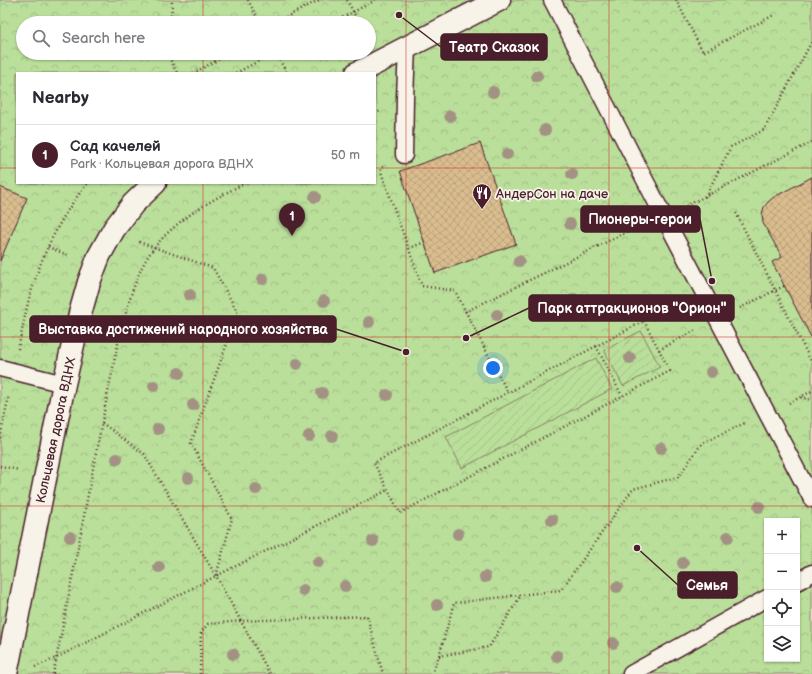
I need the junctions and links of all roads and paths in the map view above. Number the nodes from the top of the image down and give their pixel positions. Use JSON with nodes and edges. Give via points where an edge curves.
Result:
{"nodes":[{"id":1,"x":172,"y":0,"type":"edge"},
{"id":2,"x":248,"y":0,"type":"edge"},
{"id":3,"x":319,"y":0,"type":"edge"},
{"id":4,"x":347,"y":0,"type":"edge"},
{"id":5,"x":376,"y":0,"type":"edge"},
{"id":6,"x":498,"y":0,"type":"edge"},
{"id":7,"x":552,"y":0,"type":"edge"},
{"id":8,"x":676,"y":0,"type":"edge"},
{"id":9,"x":353,"y":12,"type":"junction"},
{"id":10,"x":774,"y":15,"type":"dead end"},
{"id":11,"x":171,"y":16,"type":"edge"},
{"id":12,"x":256,"y":16,"type":"edge"},
{"id":13,"x":288,"y":16,"type":"edge"},
{"id":14,"x":345,"y":16,"type":"edge"},
{"id":15,"x":355,"y":16,"type":"edge"},
{"id":16,"x":812,"y":41,"type":"edge"},
{"id":17,"x":407,"y":48,"type":"junction"},
{"id":18,"x":170,"y":60,"type":"edge"},
{"id":19,"x":218,"y":60,"type":"edge"},
{"id":20,"x":261,"y":60,"type":"edge"},
{"id":21,"x":279,"y":60,"type":"edge"},
{"id":22,"x":176,"y":72,"type":"edge"},
{"id":23,"x":195,"y":72,"type":"edge"},
{"id":24,"x":238,"y":72,"type":"edge"},
{"id":25,"x":286,"y":72,"type":"edge"},
{"id":26,"x":359,"y":72,"type":"edge"},
{"id":27,"x":812,"y":142,"type":"edge"},
{"id":28,"x":404,"y":155,"type":"joint"},
{"id":29,"x":87,"y":184,"type":"edge"},
{"id":30,"x":154,"y":184,"type":"edge"},
{"id":31,"x":243,"y":184,"type":"edge"},
{"id":32,"x":704,"y":197,"type":"junction"},
{"id":33,"x":736,"y":213,"type":"dead end"},
{"id":34,"x":663,"y":215,"type":"junction"},
{"id":35,"x":114,"y":229,"type":"junction"},
{"id":36,"x":425,"y":242,"type":"dead end"},
{"id":37,"x":48,"y":247,"type":"junction"},
{"id":38,"x":154,"y":248,"type":"junction"},
{"id":39,"x":409,"y":248,"type":"junction"},
{"id":40,"x":70,"y":256,"type":"dead end"},
{"id":41,"x":784,"y":286,"type":"dead end"},
{"id":42,"x":775,"y":291,"type":"junction"},
{"id":43,"x":739,"y":308,"type":"dead end"},
{"id":44,"x":466,"y":312,"type":"junction"},
{"id":45,"x":596,"y":346,"type":"junction"},
{"id":46,"x":812,"y":363,"type":"edge"},
{"id":47,"x":7,"y":370,"type":"edge"},
{"id":48,"x":64,"y":384,"type":"junction"},
{"id":49,"x":508,"y":393,"type":"junction"},
{"id":50,"x":622,"y":396,"type":"junction"},
{"id":51,"x":801,"y":397,"type":"dead end"},
{"id":52,"x":812,"y":400,"type":"edge"},
{"id":53,"x":767,"y":413,"type":"junction"},
{"id":54,"x":102,"y":423,"type":"junction"},
{"id":55,"x":0,"y":438,"type":"edge"},
{"id":56,"x":0,"y":466,"type":"edge"},
{"id":57,"x":20,"y":470,"type":"dead end"},
{"id":58,"x":388,"y":490,"type":"junction"},
{"id":59,"x":812,"y":499,"type":"edge"},
{"id":60,"x":812,"y":574,"type":"edge"},
{"id":61,"x":216,"y":576,"type":"junction"},
{"id":62,"x":800,"y":580,"type":"edge"},
{"id":63,"x":521,"y":594,"type":"junction"},
{"id":64,"x":764,"y":600,"type":"edge"},
{"id":65,"x":241,"y":621,"type":"junction"},
{"id":66,"x":439,"y":656,"type":"junction"},
{"id":67,"x":56,"y":658,"type":"junction"},
{"id":68,"x":33,"y":668,"type":"dead end"},
{"id":69,"x":6,"y":674,"type":"edge"},
{"id":70,"x":53,"y":674,"type":"edge"},
{"id":71,"x":200,"y":674,"type":"edge"},
{"id":72,"x":270,"y":674,"type":"edge"},
{"id":73,"x":383,"y":674,"type":"edge"},
{"id":74,"x":432,"y":674,"type":"edge"},
{"id":75,"x":631,"y":674,"type":"edge"}],
"edges":[{"from":1,"to":11,"type":"path"},
{"from":2,"to":12,"type":"path"},
{"from":3,"to":13,"type":"path"},
{"from":4,"to":9,"type":"path"},
{"from":5,"to":9,"type":"path"},
{"from":6,"to":17,"type":"street"},
{"from":7,"to":34,"type":"lane"},
{"from":8,"to":10,"type":"path","via":[[703,52]]},
{"from":9,"to":14,"type":"path"},
{"from":9,"to":15,"type":"path"},
{"from":16,"to":32,"type":"path","via":[[764,130],[731,147]]},
{"from":17,"to":26,"type":"street"},
{"from":17,"to":28,"type":"lane"},
{"from":18,"to":22,"type":"path"},
{"from":19,"to":23,"type":"path"},
{"from":20,"to":24,"type":"path"},
{"from":21,"to":25,"type":"path"},
{"from":27,"to":32,"type":"path"},
{"from":28,"to":39,"type":"path","via":[[380,169]]},
{"from":29,"to":37,"type":"path"},
{"from":30,"to":35,"type":"street","name":"Кольцевая дорога ВДНХ","via":[[133,204]]},
{"from":31,"to":38,"type":"path","via":[[183,219]]},
{"from":32,"to":34,"type":"path"},
{"from":33,"to":42,"type":"path"},
{"from":34,"to":44,"type":"path"},
{"from":34,"to":53,"type":"lane"},
{"from":35,"to":38,"type":"path","via":[[130,239]]},
{"from":35,"to":48,"type":"street","name":"Кольцевая дорога ВДНХ","via":[[88,282]]},
{"from":36,"to":39,"type":"path"},
{"from":37,"to":40,"type":"path"},
{"from":37,"to":47,"type":"path","via":[[32,287]]},
{"from":38,"to":54,"type":"path","via":[[130,296]]},
{"from":38,"to":61,"type":"path","via":[[213,268],[238,313],[191,442],[232,519]]},
{"from":39,"to":44,"type":"path","via":[[422,286],[455,291]]},
{"from":41,"to":42,"type":"path"},
{"from":42,"to":43,"type":"path"},
{"from":42,"to":46,"type":"path"},
{"from":44,"to":49,"type":"path"},
{"from":45,"to":49,"type":"path"},
{"from":45,"to":50,"type":"path"},
{"from":45,"to":50,"type":"path","via":[[644,321],[670,371]]},
{"from":47,"to":48,"type":"lane"},
{"from":47,"to":55,"type":"path"},
{"from":48,"to":69,"type":"street","name":"Кольцевая дорога ВДНХ"},
{"from":49,"to":58,"type":"path","via":[[374,463]]},
{"from":50,"to":58,"type":"path","via":[[400,513]]},
{"from":51,"to":52,"type":"path"},
{"from":53,"to":59,"type":"lane"},
{"from":53,"to":63,"type":"path","via":[[702,443],[678,477],[633,489],[561,590]]},
{"from":54,"to":61,"type":"path","via":[[144,454]]},
{"from":54,"to":67,"type":"path"},
{"from":56,"to":57,"type":"path"},
{"from":58,"to":61,"type":"path"},
{"from":60,"to":62,"type":"lane"},
{"from":61,"to":65,"type":"path"},
{"from":61,"to":67,"type":"path"},
{"from":63,"to":66,"type":"path","via":[[489,647]]},
{"from":63,"to":66,"type":"path","via":[[454,603]]},
{"from":64,"to":75,"type":"lane"},
{"from":65,"to":71,"type":"path","via":[[208,624],[201,632]]},
{"from":65,"to":72,"type":"path"},
{"from":65,"to":73,"type":"path","via":[[367,616]]},
{"from":66,"to":74,"type":"path"},
{"from":67,"to":68,"type":"path"},
{"from":67,"to":70,"type":"path"}]}
